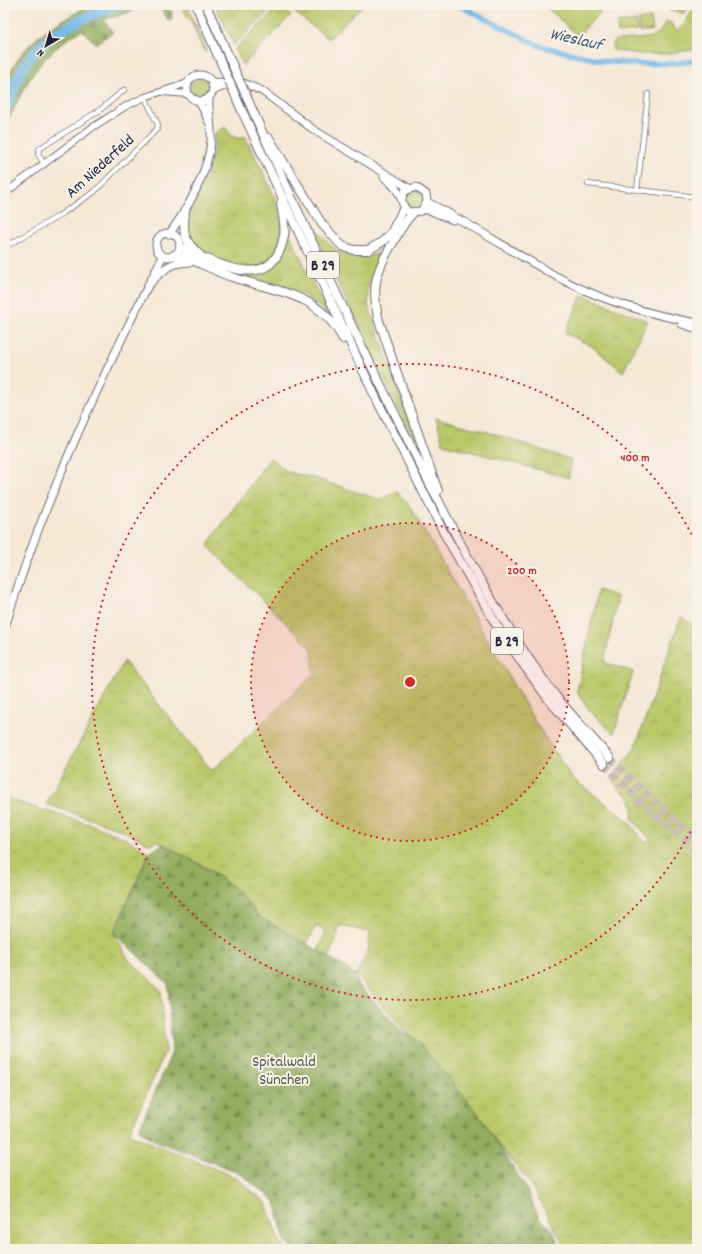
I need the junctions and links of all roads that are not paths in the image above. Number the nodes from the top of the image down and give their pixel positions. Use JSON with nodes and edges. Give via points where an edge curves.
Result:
{"nodes":[{"id":1,"x":196,"y":5,"type":"edge"},
{"id":2,"x":206,"y":5,"type":"edge"},
{"id":3,"x":211,"y":82,"type":"junction"},
{"id":4,"x":188,"y":83,"type":"junction"},
{"id":5,"x":250,"y":86,"type":"junction"},
{"id":6,"x":124,"y":90,"type":"dead end"},
{"id":7,"x":213,"y":91,"type":"junction"},
{"id":8,"x":163,"y":92,"type":"junction"},
{"id":9,"x":188,"y":94,"type":"junction"},
{"id":10,"x":648,"y":94,"type":"dead end"},
{"id":11,"x":145,"y":97,"type":"junction"},
{"id":12,"x":208,"y":98,"type":"junction"},
{"id":13,"x":197,"y":100,"type":"junction"},
{"id":14,"x":211,"y":126,"type":"junction"},
{"id":15,"x":280,"y":162,"type":"junction"},
{"id":16,"x":44,"y":164,"type":"junction"},
{"id":17,"x":380,"y":172,"type":"junction"},
{"id":18,"x":588,"y":184,"type":"dead end"},
{"id":19,"x":408,"y":188,"type":"junction"},
{"id":20,"x":638,"y":190,"type":"junction"},
{"id":21,"x":5,"y":193,"type":"edge"},
{"id":22,"x":281,"y":196,"type":"junction"},
{"id":23,"x":697,"y":197,"type":"edge"},
{"id":24,"x":402,"y":198,"type":"junction"},
{"id":25,"x":428,"y":202,"type":"junction"},
{"id":26,"x":404,"y":208,"type":"junction"},
{"id":27,"x":185,"y":210,"type":"junction"},
{"id":28,"x":423,"y":210,"type":"junction"},
{"id":29,"x":413,"y":213,"type":"junction"},
{"id":30,"x":179,"y":221,"type":"junction"},
{"id":31,"x":464,"y":223,"type":"junction"},
{"id":32,"x":169,"y":234,"type":"junction"},
{"id":33,"x":177,"y":238,"type":"junction"},
{"id":34,"x":180,"y":246,"type":"junction"},
{"id":35,"x":5,"y":247,"type":"edge"},
{"id":36,"x":174,"y":255,"type":"junction"},
{"id":37,"x":163,"y":256,"type":"junction"},
{"id":38,"x":204,"y":262,"type":"junction"},
{"id":39,"x":149,"y":284,"type":"junction"},
{"id":40,"x":656,"y":315,"type":"junction"},
{"id":41,"x":697,"y":324,"type":"edge"},
{"id":42,"x":697,"y":330,"type":"edge"},
{"id":43,"x":358,"y":360,"type":"junction"},
{"id":44,"x":442,"y":510,"type":"junction"},
{"id":45,"x":5,"y":627,"type":"edge"},
{"id":46,"x":610,"y":758,"type":"tunnel mouth"},
{"id":47,"x":604,"y":764,"type":"tunnel mouth"}],
"edges":[{"from":1,"to":22,"type":"highway","number":"B 29","bridge":true},
{"from":2,"to":15,"type":"highway","bridge":true,"via":[[255,116]]},
{"from":3,"to":4,"type":"main road","via":[[201,75]]},
{"from":3,"to":5,"type":"main road","via":[[243,83]]},
{"from":3,"to":7,"type":"main road"},
{"from":4,"to":8,"type":"street"},
{"from":4,"to":9,"type":"main road"},
{"from":5,"to":7,"type":"main road","via":[[231,85]]},
{"from":5,"to":17,"type":"main road","via":[[262,91],[314,130]]},
{"from":6,"to":16,"type":"street","via":[[100,110],[39,149],[38,154]]},
{"from":7,"to":12,"type":"main road"},
{"from":8,"to":9,"type":"street"},
{"from":8,"to":11,"type":"street"},
{"from":9,"to":13,"type":"main road"},
{"from":10,"to":20,"type":"street"},
{"from":11,"to":16,"type":"street","via":[[100,123]]},
{"from":11,"to":35,"type":"street","name":"Am Niederfeld","via":[[158,125],[157,129],[94,192]]},
{"from":12,"to":13,"type":"main road"},
{"from":12,"to":14,"type":"main road"},
{"from":13,"to":14,"type":"main road"},
{"from":14,"to":27,"type":"main road","via":[[207,160]]},
{"from":15,"to":26,"type":"highway","via":[[322,224],[342,246],[354,250],[368,250],[382,242],[391,234]]},
{"from":15,"to":44,"type":"highway","number":"B 29","via":[[371,365]]},
{"from":16,"to":21,"type":"street"},
{"from":17,"to":19,"type":"main road"},
{"from":17,"to":24,"type":"main road"},
{"from":18,"to":20,"type":"street"},
{"from":19,"to":24,"type":"main road"},
{"from":19,"to":25,"type":"main road","via":[[424,190]]},
{"from":20,"to":23,"type":"street"},
{"from":22,"to":38,"type":"highway","via":[[284,234],[278,252],[268,264],[254,271],[245,272]]},
{"from":22,"to":43,"type":"highway","number":"B 29"},
{"from":24,"to":26,"type":"main road"},
{"from":25,"to":28,"type":"main road"},
{"from":25,"to":31,"type":"main road"},
{"from":26,"to":29,"type":"main road"},
{"from":27,"to":30,"type":"main road"},
{"from":27,"to":38,"type":"highway","via":[[184,227],[188,243]]},
{"from":28,"to":29,"type":"main road"},
{"from":28,"to":31,"type":"main road"},
{"from":29,"to":44,"type":"highway","via":[[380,265],[374,295],[379,321],[441,498]]},
{"from":30,"to":32,"type":"main road"},
{"from":30,"to":33,"type":"main road"},
{"from":31,"to":40,"type":"main road","via":[[568,282],[629,308]]},
{"from":32,"to":33,"type":"main road"},
{"from":32,"to":37,"type":"main road","via":[[162,235],[156,241],[157,252]]},
{"from":33,"to":34,"type":"main road"},
{"from":34,"to":36,"type":"main road"},
{"from":34,"to":38,"type":"highway"},
{"from":36,"to":37,"type":"main road"},
{"from":36,"to":38,"type":"highway"},
{"from":37,"to":39,"type":"main road"},
{"from":38,"to":39,"type":"highway","via":[[175,263],[163,270]]},
{"from":38,"to":43,"type":"highway","via":[[235,278],[296,295],[314,305],[339,331]]},
{"from":39,"to":45,"type":"main road","via":[[86,416],[37,532]]},
{"from":40,"to":41,"type":"main road"},
{"from":40,"to":42,"type":"main road"},
{"from":41,"to":42,"type":"main road"},
{"from":43,"to":47,"type":"highway","number":"B 29","via":[[444,533],[497,626],[549,700]]},
{"from":44,"to":46,"type":"highway","number":"B 29","via":[[514,636],[554,693]]}]}
